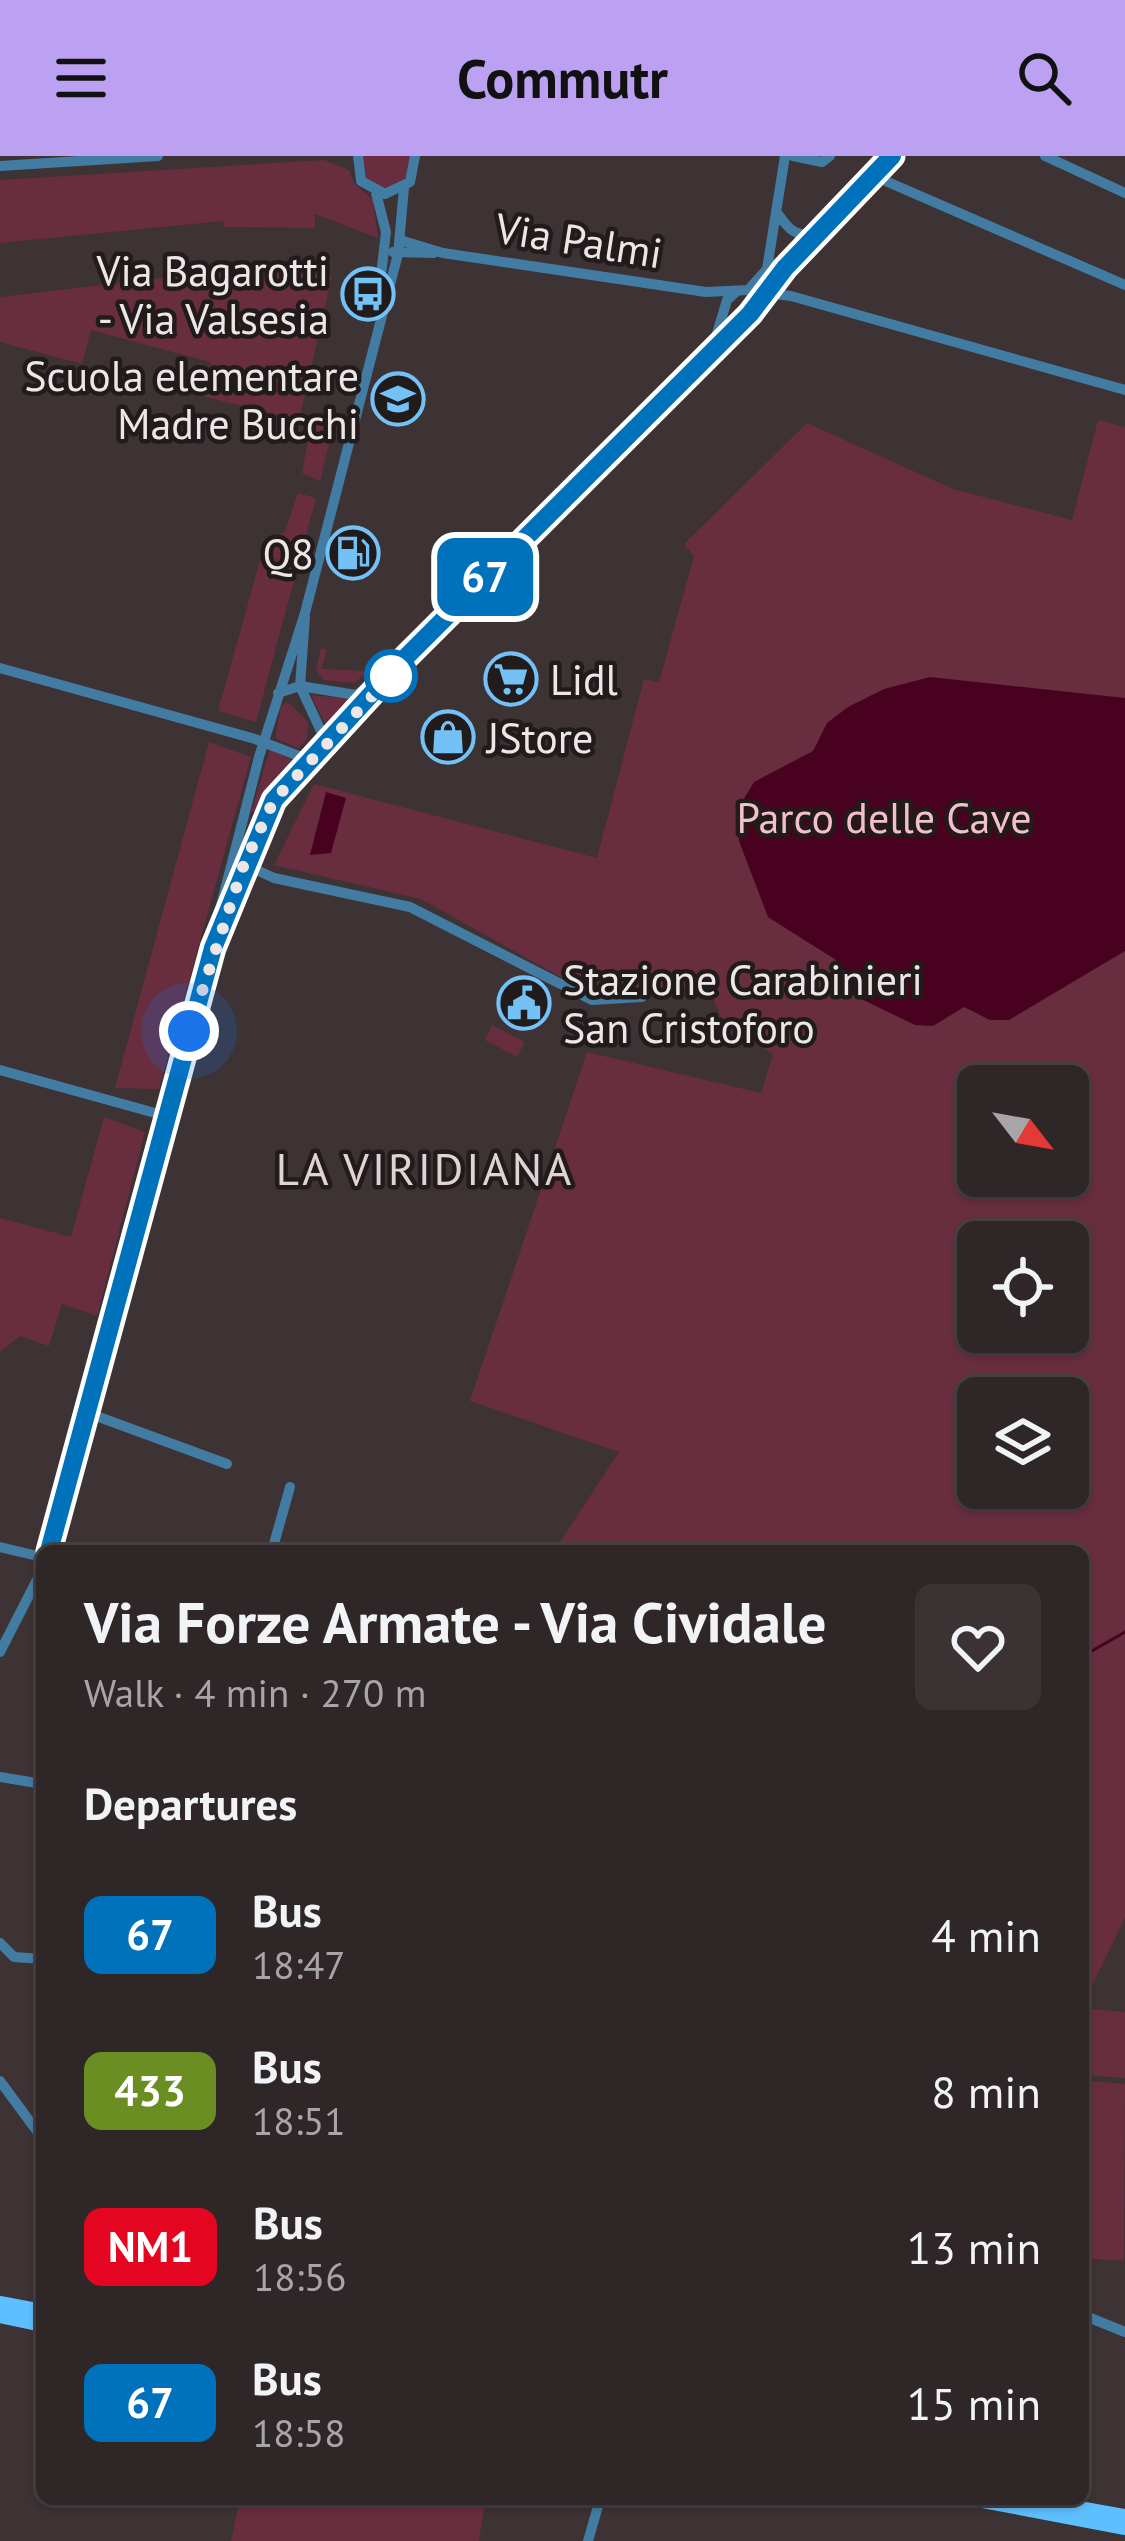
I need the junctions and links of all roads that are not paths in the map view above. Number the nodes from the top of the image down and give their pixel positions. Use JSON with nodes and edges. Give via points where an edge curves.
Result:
{"nodes":[{"id":1,"x":158,"y":156,"type":"edge"},
{"id":2,"x":415,"y":156,"type":"edge"},
{"id":3,"x":789,"y":156,"type":"edge"},
{"id":4,"x":830,"y":156,"type":"edge"},
{"id":5,"x":892,"y":156,"type":"edge"},
{"id":6,"x":1045,"y":156,"type":"edge"},
{"id":7,"x":354,"y":157,"type":"edge"},
{"id":8,"x":0,"y":166,"type":"edge"},
{"id":9,"x":874,"y":176,"type":"junction"},
{"id":10,"x":404,"y":188,"type":"junction"},
{"id":11,"x":376,"y":193,"type":"junction"},
{"id":12,"x":1125,"y":194,"type":"edge"},
{"id":13,"x":776,"y":212,"type":"junction"},
{"id":14,"x":792,"y":232,"type":"junction"},
{"id":15,"x":821,"y":232,"type":"junction"},
{"id":16,"x":771,"y":243,"type":"junction"},
{"id":17,"x":399,"y":247,"type":"junction"},
{"id":18,"x":386,"y":248,"type":"junction"},
{"id":19,"x":796,"y":259,"type":"junction"},
{"id":20,"x":779,"y":277,"type":"junction"},
{"id":21,"x":1125,"y":285,"type":"edge"},
{"id":22,"x":740,"y":290,"type":"junction"},
{"id":23,"x":706,"y":292,"type":"junction"},
{"id":24,"x":781,"y":294,"type":"junction"},
{"id":25,"x":726,"y":305,"type":"junction"},
{"id":26,"x":752,"y":310,"type":"junction"},
{"id":27,"x":375,"y":327,"type":"junction"},
{"id":28,"x":711,"y":349,"type":"junction"},
{"id":29,"x":1125,"y":390,"type":"edge"},
{"id":30,"x":305,"y":613,"type":"junction"},
{"id":31,"x":398,"y":665,"type":"junction"},
{"id":32,"x":0,"y":668,"type":"edge"},
{"id":33,"x":300,"y":686,"type":"junction"},
{"id":34,"x":278,"y":692,"type":"junction"},
{"id":35,"x":264,"y":742,"type":"junction"},
{"id":36,"x":327,"y":744,"type":"junction"},
{"id":37,"x":309,"y":760,"type":"junction"},
{"id":38,"x":242,"y":817,"type":"junction"},
{"id":39,"x":252,"y":844,"type":"junction"},
{"id":40,"x":244,"y":864,"type":"junction"},
{"id":41,"x":274,"y":878,"type":"junction"},
{"id":42,"x":213,"y":948,"type":"junction"},
{"id":43,"x":642,"y":997,"type":"dead end"},
{"id":44,"x":0,"y":1070,"type":"edge"},
{"id":45,"x":166,"y":1116,"type":"junction"},
{"id":46,"x":88,"y":1413,"type":"junction"},
{"id":47,"x":227,"y":1464,"type":"dead end"},
{"id":48,"x":290,"y":1487,"type":"dead end"},
{"id":49,"x":51,"y":1545,"type":"edge"},
{"id":50,"x":274,"y":1545,"type":"edge"},
{"id":51,"x":0,"y":1546,"type":"edge"},
{"id":52,"x":36,"y":1555,"type":"edge"},
{"id":53,"x":36,"y":1582,"type":"edge"},
{"id":54,"x":0,"y":1652,"type":"edge"},
{"id":55,"x":0,"y":1777,"type":"edge"},
{"id":56,"x":36,"y":1783,"type":"edge"},
{"id":57,"x":0,"y":1943,"type":"edge"},
{"id":58,"x":36,"y":1959,"type":"edge"},
{"id":59,"x":0,"y":2081,"type":"edge"},
{"id":60,"x":36,"y":2130,"type":"edge"},
{"id":61,"x":0,"y":2302,"type":"edge"},
{"id":62,"x":36,"y":2310,"type":"edge"},
{"id":63,"x":0,"y":2316,"type":"edge"},
{"id":64,"x":1089,"y":2317,"type":"edge"},
{"id":65,"x":36,"y":2324,"type":"edge"},
{"id":66,"x":1125,"y":2332,"type":"edge"},
{"id":67,"x":598,"y":2505,"type":"edge"},
{"id":68,"x":1004,"y":2505,"type":"edge"},
{"id":69,"x":1063,"y":2505,"type":"edge"},
{"id":70,"x":1125,"y":2516,"type":"edge"},
{"id":71,"x":1125,"y":2528,"type":"edge"},
{"id":72,"x":588,"y":2541,"type":"edge"}],
"edges":[{"from":1,"to":8,"type":"street"},
{"from":2,"to":10,"type":"street"},
{"from":3,"to":4,"type":"street"},
{"from":3,"to":13,"type":"street"},
{"from":5,"to":9,"type":"street"},
{"from":6,"to":12,"type":"street"},
{"from":7,"to":11,"type":"street"},
{"from":9,"to":15,"type":"street"},
{"from":9,"to":21,"type":"street"},
{"from":10,"to":11,"type":"street"},
{"from":10,"to":17,"type":"street"},
{"from":11,"to":18,"type":"street"},
{"from":13,"to":14,"type":"street"},
{"from":13,"to":16,"type":"street"},
{"from":14,"to":15,"type":"street"},
{"from":14,"to":16,"type":"street"},
{"from":14,"to":19,"type":"street","via":[[802,241]]},
{"from":15,"to":19,"type":"street"},
{"from":16,"to":19,"type":"street","via":[[778,260]]},
{"from":16,"to":22,"type":"street","via":[[764,278]]},
{"from":17,"to":18,"type":"street","name":"Via Palmi"},
{"from":17,"to":23,"type":"street","name":"Via Palmi"},
{"from":17,"to":27,"type":"street"},
{"from":18,"to":27,"type":"street"},
{"from":19,"to":20,"type":"street"},
{"from":20,"to":24,"type":"street"},
{"from":20,"to":26,"type":"street"},
{"from":22,"to":23,"type":"street","name":"Via Palmi"},
{"from":22,"to":25,"type":"street"},
{"from":22,"to":26,"type":"street","via":[[753,299]]},
{"from":23,"to":25,"type":"street","name":"Via Palmi"},
{"from":24,"to":26,"type":"street"},
{"from":24,"to":29,"type":"street"},
{"from":25,"to":26,"type":"street","name":"Via Palmi","via":[[733,316]]},
{"from":25,"to":28,"type":"street"},
{"from":26,"to":28,"type":"street"},
{"from":27,"to":30,"type":"street"},
{"from":28,"to":31,"type":"street"},
{"from":30,"to":33,"type":"street"},
{"from":30,"to":34,"type":"street"},
{"from":31,"to":33,"type":"street","via":[[356,695]]},
{"from":31,"to":36,"type":"street"},
{"from":32,"to":35,"type":"street"},
{"from":33,"to":34,"type":"street"},
{"from":33,"to":36,"type":"street"},
{"from":34,"to":35,"type":"street"},
{"from":35,"to":37,"type":"street"},
{"from":35,"to":38,"type":"street"},
{"from":36,"to":37,"type":"street"},
{"from":37,"to":39,"type":"street","via":[[274,800]]},
{"from":38,"to":40,"type":"street"},
{"from":38,"to":42,"type":"street"},
{"from":39,"to":40,"type":"street"},
{"from":39,"to":41,"type":"street"},
{"from":40,"to":41,"type":"street"},
{"from":40,"to":42,"type":"street"},
{"from":41,"to":43,"type":"street","via":[[410,907],[592,1000]]},
{"from":42,"to":45,"type":"street"},
{"from":44,"to":45,"type":"street"},
{"from":45,"to":46,"type":"street"},
{"from":46,"to":47,"type":"street"},
{"from":46,"to":49,"type":"street"},
{"from":48,"to":50,"type":"street"},
{"from":51,"to":52,"type":"street"},
{"from":53,"to":54,"type":"street"},
{"from":55,"to":56,"type":"street"},
{"from":57,"to":58,"type":"street","via":[[14,1957]]},
{"from":59,"to":60,"type":"street"},
{"from":61,"to":62,"type":"main road"},
{"from":63,"to":65,"type":"main road"},
{"from":64,"to":66,"type":"street"},
{"from":67,"to":72,"type":"street"},
{"from":68,"to":71,"type":"main road"},
{"from":69,"to":70,"type":"main road"}]}
